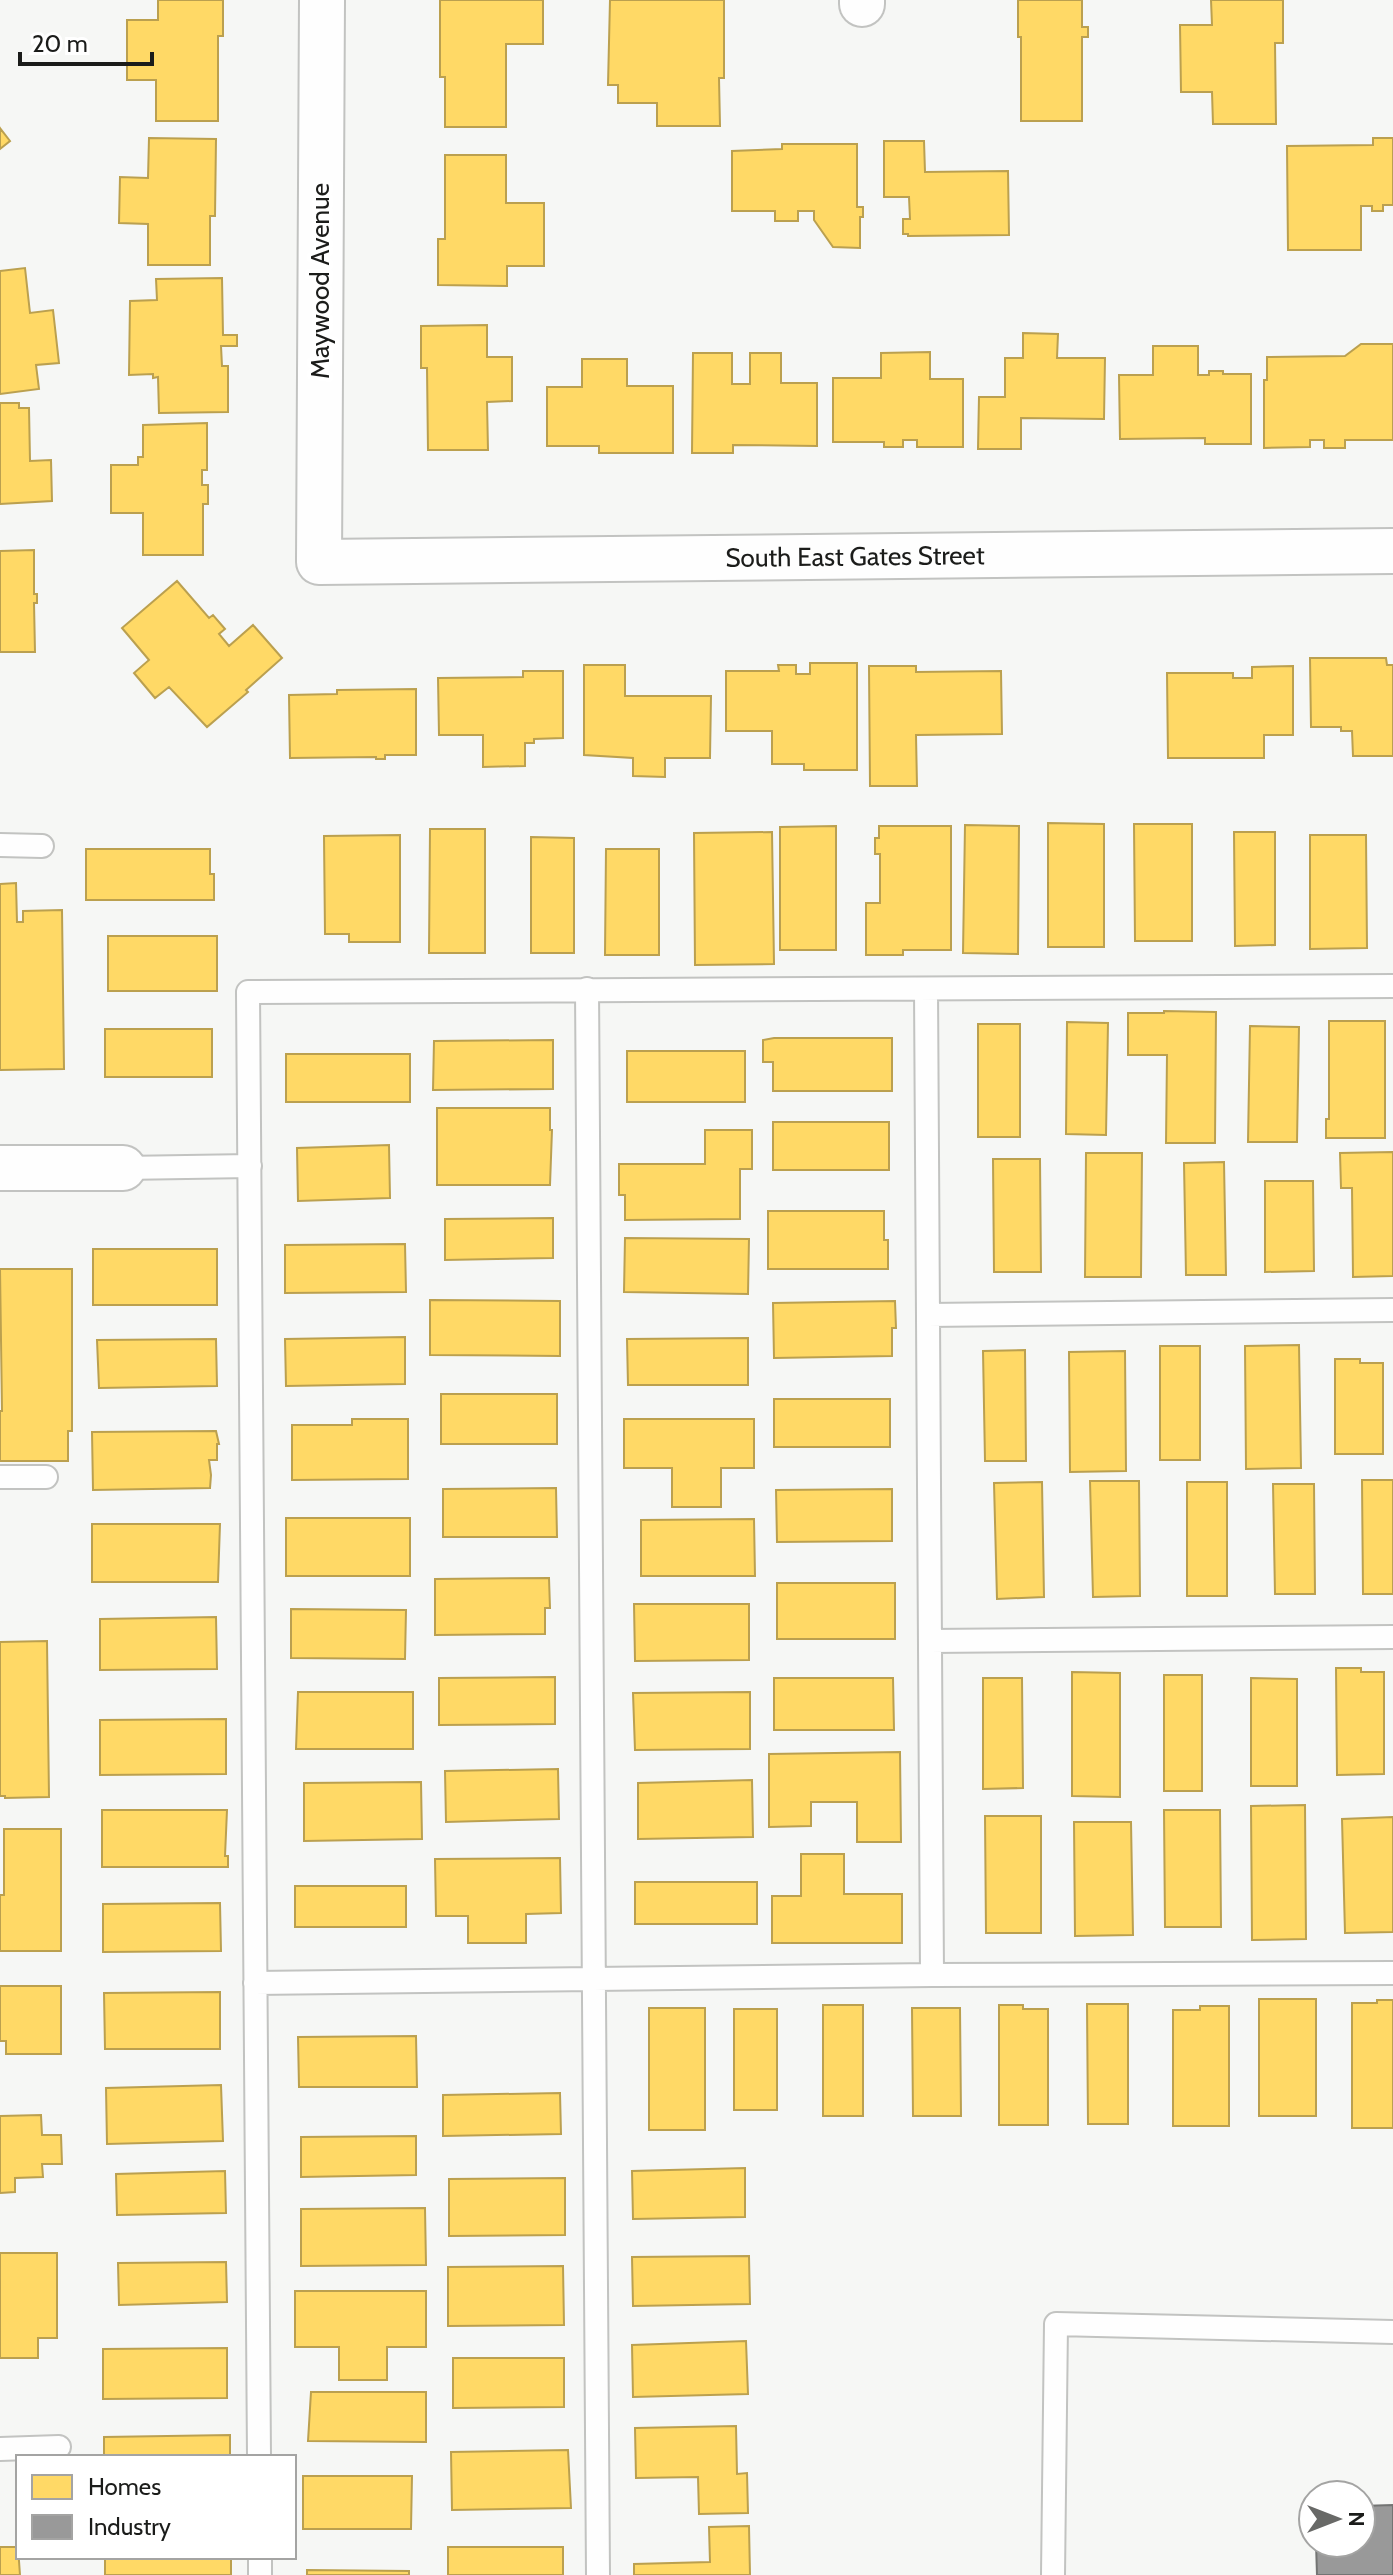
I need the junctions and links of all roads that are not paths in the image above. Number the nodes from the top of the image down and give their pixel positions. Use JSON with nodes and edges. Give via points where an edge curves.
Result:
{"nodes":[{"id":1,"x":322,"y":0,"type":"edge"},
{"id":2,"x":1393,"y":551,"type":"edge"},
{"id":3,"x":319,"y":562,"type":"joint"},
{"id":4,"x":0,"y":845,"type":"edge"},
{"id":5,"x":42,"y":846,"type":"dead end"},
{"id":6,"x":1393,"y":986,"type":"edge"},
{"id":7,"x":587,"y":989,"type":"junction"},
{"id":8,"x":926,"y":989,"type":"junction"},
{"id":9,"x":250,"y":1166,"type":"junction"},
{"id":10,"x":0,"y":1168,"type":"edge"},
{"id":11,"x":123,"y":1168,"type":"joint"},
{"id":12,"x":1393,"y":1310,"type":"edge"},
{"id":13,"x":928,"y":1315,"type":"junction"},
{"id":14,"x":0,"y":1477,"type":"edge"},
{"id":15,"x":46,"y":1477,"type":"dead end"},
{"id":16,"x":1393,"y":1637,"type":"edge"},
{"id":17,"x":930,"y":1641,"type":"junction"},
{"id":18,"x":1393,"y":1973,"type":"edge"},
{"id":19,"x":932,"y":1975,"type":"junction"},
{"id":20,"x":594,"y":1980,"type":"junction"},
{"id":21,"x":255,"y":1983,"type":"junction"},
{"id":22,"x":1393,"y":2332,"type":"edge"},
{"id":23,"x":59,"y":2447,"type":"dead end"},
{"id":24,"x":0,"y":2449,"type":"edge"},
{"id":25,"x":259,"y":2455,"type":"edge"},
{"id":26,"x":598,"y":2575,"type":"edge"},
{"id":27,"x":1053,"y":2575,"type":"edge"}],
"edges":[{"from":1,"to":3,"type":"street","name":"Maywood Avenue"},
{"from":2,"to":3,"type":"street","name":"South East Gates Street"},
{"from":4,"to":5,"type":"lane"},
{"from":6,"to":8,"type":"lane"},
{"from":7,"to":8,"type":"lane"},
{"from":7,"to":9,"type":"lane","via":[[248,992]]},
{"from":7,"to":20,"type":"lane"},
{"from":8,"to":13,"type":"lane"},
{"from":9,"to":11,"type":"lane"},
{"from":9,"to":21,"type":"lane"},
{"from":10,"to":11,"type":"street"},
{"from":12,"to":13,"type":"lane"},
{"from":13,"to":17,"type":"lane"},
{"from":14,"to":15,"type":"lane"},
{"from":16,"to":17,"type":"lane"},
{"from":17,"to":19,"type":"lane"},
{"from":18,"to":19,"type":"lane"},
{"from":19,"to":20,"type":"lane"},
{"from":20,"to":21,"type":"lane"},
{"from":20,"to":26,"type":"lane"},
{"from":21,"to":25,"type":"lane"},
{"from":22,"to":27,"type":"lane","via":[[1056,2324]]},
{"from":23,"to":24,"type":"lane"}]}
